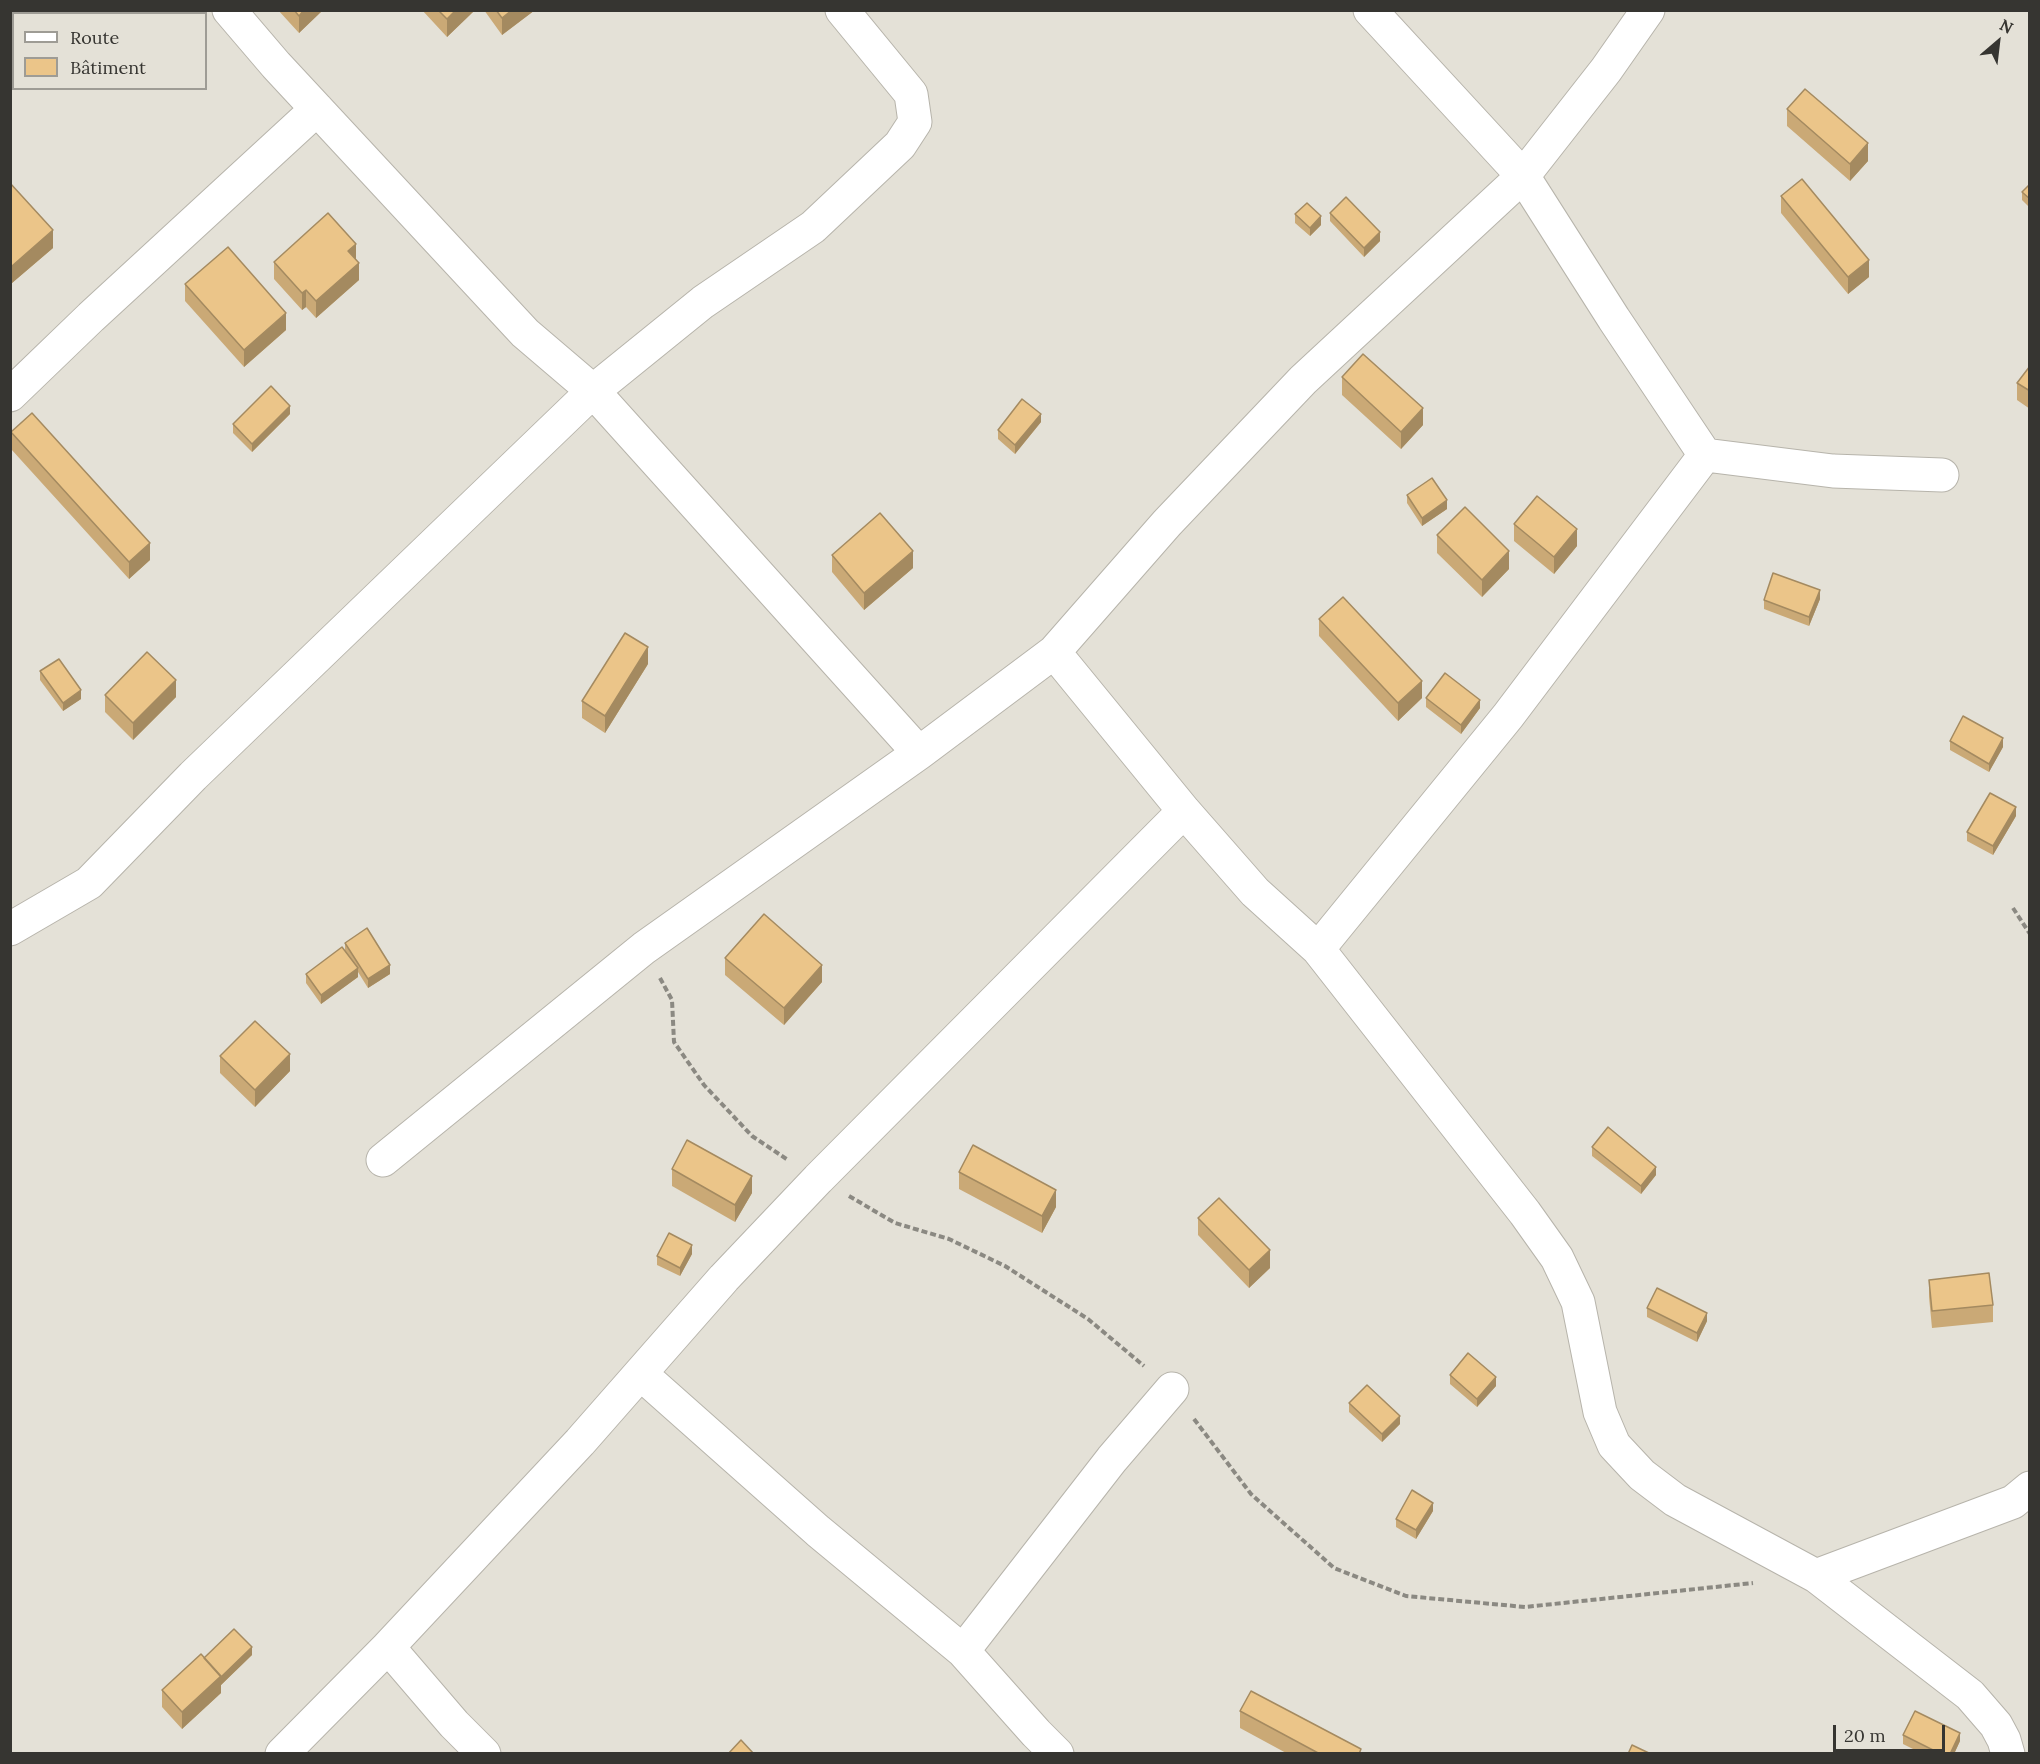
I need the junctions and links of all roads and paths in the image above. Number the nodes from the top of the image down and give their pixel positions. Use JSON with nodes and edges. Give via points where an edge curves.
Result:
{"nodes":[{"id":1,"x":229,"y":10,"type":"edge"},
{"id":2,"x":843,"y":10,"type":"edge"},
{"id":3,"x":1370,"y":10,"type":"edge"},
{"id":4,"x":1648,"y":10,"type":"edge"},
{"id":5,"x":317,"y":109,"type":"junction"},
{"id":6,"x":1523,"y":176,"type":"junction"},
{"id":7,"x":593,"y":391,"type":"junction"},
{"id":8,"x":10,"y":395,"type":"edge"},
{"id":9,"x":1705,"y":455,"type":"junction"},
{"id":10,"x":1942,"y":475,"type":"dead end"},
{"id":11,"x":1054,"y":652,"type":"junction"},
{"id":12,"x":919,"y":753,"type":"junction"},
{"id":13,"x":1184,"y":811,"type":"junction"},
{"id":14,"x":2013,"y":908,"type":"dead end"},
{"id":15,"x":10,"y":929,"type":"edge"},
{"id":16,"x":2030,"y":934,"type":"edge"},
{"id":17,"x":1318,"y":949,"type":"junction"},
{"id":18,"x":383,"y":1160,"type":"dead end"},
{"id":19,"x":641,"y":1374,"type":"junction"},
{"id":20,"x":1172,"y":1389,"type":"dead end"},
{"id":21,"x":2030,"y":1488,"type":"edge"},
{"id":22,"x":1816,"y":1576,"type":"junction"},
{"id":23,"x":388,"y":1647,"type":"junction"},
{"id":24,"x":963,"y":1651,"type":"junction"},
{"id":25,"x":282,"y":1754,"type":"edge"},
{"id":26,"x":483,"y":1754,"type":"edge"},
{"id":27,"x":1058,"y":1754,"type":"edge"},
{"id":28,"x":2008,"y":1754,"type":"edge"}],
"edges":[{"from":1,"to":5,"type":"street"},
{"from":2,"to":7,"type":"street","via":[[911,94],[915,122],[910,130],[900,145],[813,227],[703,302]]},
{"from":3,"to":6,"type":"street"},
{"from":4,"to":6,"type":"street"},
{"from":5,"to":7,"type":"street","via":[[525,333]]},
{"from":5,"to":8,"type":"street"},
{"from":6,"to":9,"type":"street"},
{"from":6,"to":11,"type":"street","via":[[1303,380],[1167,523]]},
{"from":7,"to":12,"type":"street"},
{"from":7,"to":15,"type":"street","via":[[193,776],[89,883]]},
{"from":9,"to":10,"type":"street","via":[[1833,471]]},
{"from":9,"to":17,"type":"street","via":[[1508,716]]},
{"from":11,"to":12,"type":"street"},
{"from":11,"to":13,"type":"street"},
{"from":12,"to":18,"type":"street","via":[[644,948]]},
{"from":13,"to":17,"type":"street","via":[[1255,892]]},
{"from":13,"to":19,"type":"street","via":[[818,1179],[724,1278]]},
{"from":14,"to":16,"type":"path"},
{"from":17,"to":22,"type":"street","via":[[1557,1258],[1578,1302],[1600,1412],[1614,1445],[1642,1475],[1675,1500]]},
{"from":19,"to":23,"type":"street"},
{"from":19,"to":24,"type":"street","via":[[818,1531]]},
{"from":20,"to":24,"type":"street"},
{"from":21,"to":22,"type":"street","via":[[2013,1502]]},
{"from":22,"to":28,"type":"street","via":[[1970,1695],[1996,1725]]},
{"from":23,"to":25,"type":"street"},
{"from":23,"to":26,"type":"street"},
{"from":24,"to":27,"type":"street"}]}
